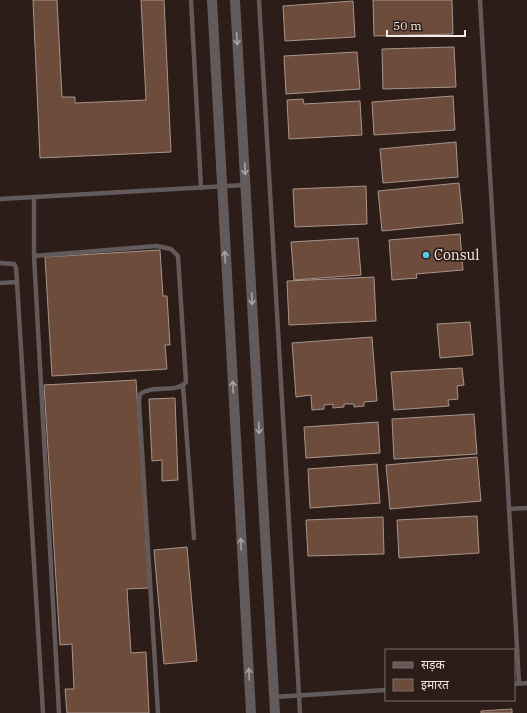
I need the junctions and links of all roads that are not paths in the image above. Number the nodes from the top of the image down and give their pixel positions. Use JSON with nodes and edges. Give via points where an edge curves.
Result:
{"nodes":[{"id":1,"x":191,"y":0,"type":"edge"},
{"id":2,"x":212,"y":0,"type":"edge"},
{"id":3,"x":235,"y":0,"type":"edge"},
{"id":4,"x":259,"y":0,"type":"edge"},
{"id":5,"x":480,"y":0,"type":"edge"},
{"id":6,"x":245,"y":185,"type":"junction"},
{"id":7,"x":221,"y":186,"type":"junction"},
{"id":8,"x":201,"y":188,"type":"junction"},
{"id":9,"x":34,"y":197,"type":"junction"},
{"id":10,"x":0,"y":199,"type":"edge"},
{"id":11,"x":34,"y":256,"type":"junction"},
{"id":12,"x":0,"y":263,"type":"edge"},
{"id":13,"x":17,"y":282,"type":"junction"},
{"id":14,"x":0,"y":283,"type":"edge"},
{"id":15,"x":183,"y":385,"type":"junction"},
{"id":16,"x":527,"y":508,"type":"edge"},
{"id":17,"x":509,"y":509,"type":"junction"},
{"id":18,"x":194,"y":538,"type":"dead end"},
{"id":19,"x":517,"y":683,"type":"edge"},
{"id":20,"x":527,"y":683,"type":"edge"},
{"id":21,"x":385,"y":690,"type":"edge"},
{"id":22,"x":299,"y":695,"type":"junction"},
{"id":23,"x":274,"y":697,"type":"junction"},
{"id":24,"x":43,"y":713,"type":"edge"},
{"id":25,"x":59,"y":713,"type":"edge"},
{"id":26,"x":158,"y":713,"type":"edge"},
{"id":27,"x":251,"y":713,"type":"edge"},
{"id":28,"x":275,"y":713,"type":"edge"},
{"id":29,"x":300,"y":713,"type":"edge"}],
"edges":[{"from":1,"to":8,"type":"lane"},
{"from":2,"to":7,"type":"street"},
{"from":3,"to":6,"type":"street","one_way":true},
{"from":4,"to":22,"type":"lane"},
{"from":5,"to":17,"type":"lane"},
{"from":6,"to":7,"type":"lane"},
{"from":6,"to":23,"type":"street","one_way":true},
{"from":7,"to":8,"type":"lane"},
{"from":27,"to":7,"type":"street","one_way":true},
{"from":8,"to":9,"type":"lane"},
{"from":9,"to":10,"type":"lane"},
{"from":9,"to":11,"type":"lane"},
{"from":11,"to":15,"type":"lane","via":[[157,246],[171,249],[178,256],[186,382]]},
{"from":11,"to":25,"type":"lane"},
{"from":12,"to":13,"type":"lane","via":[[14,264]]},
{"from":13,"to":14,"type":"lane"},
{"from":13,"to":24,"type":"lane"},
{"from":15,"to":18,"type":"lane"},
{"from":15,"to":26,"type":"lane","via":[[147,390],[140,394],[139,402]]},
{"from":16,"to":17,"type":"lane"},
{"from":17,"to":19,"type":"lane"},
{"from":19,"to":20,"type":"lane"},
{"from":21,"to":22,"type":"lane"},
{"from":22,"to":23,"type":"lane"},
{"from":22,"to":29,"type":"lane"},
{"from":23,"to":28,"type":"street"}]}
